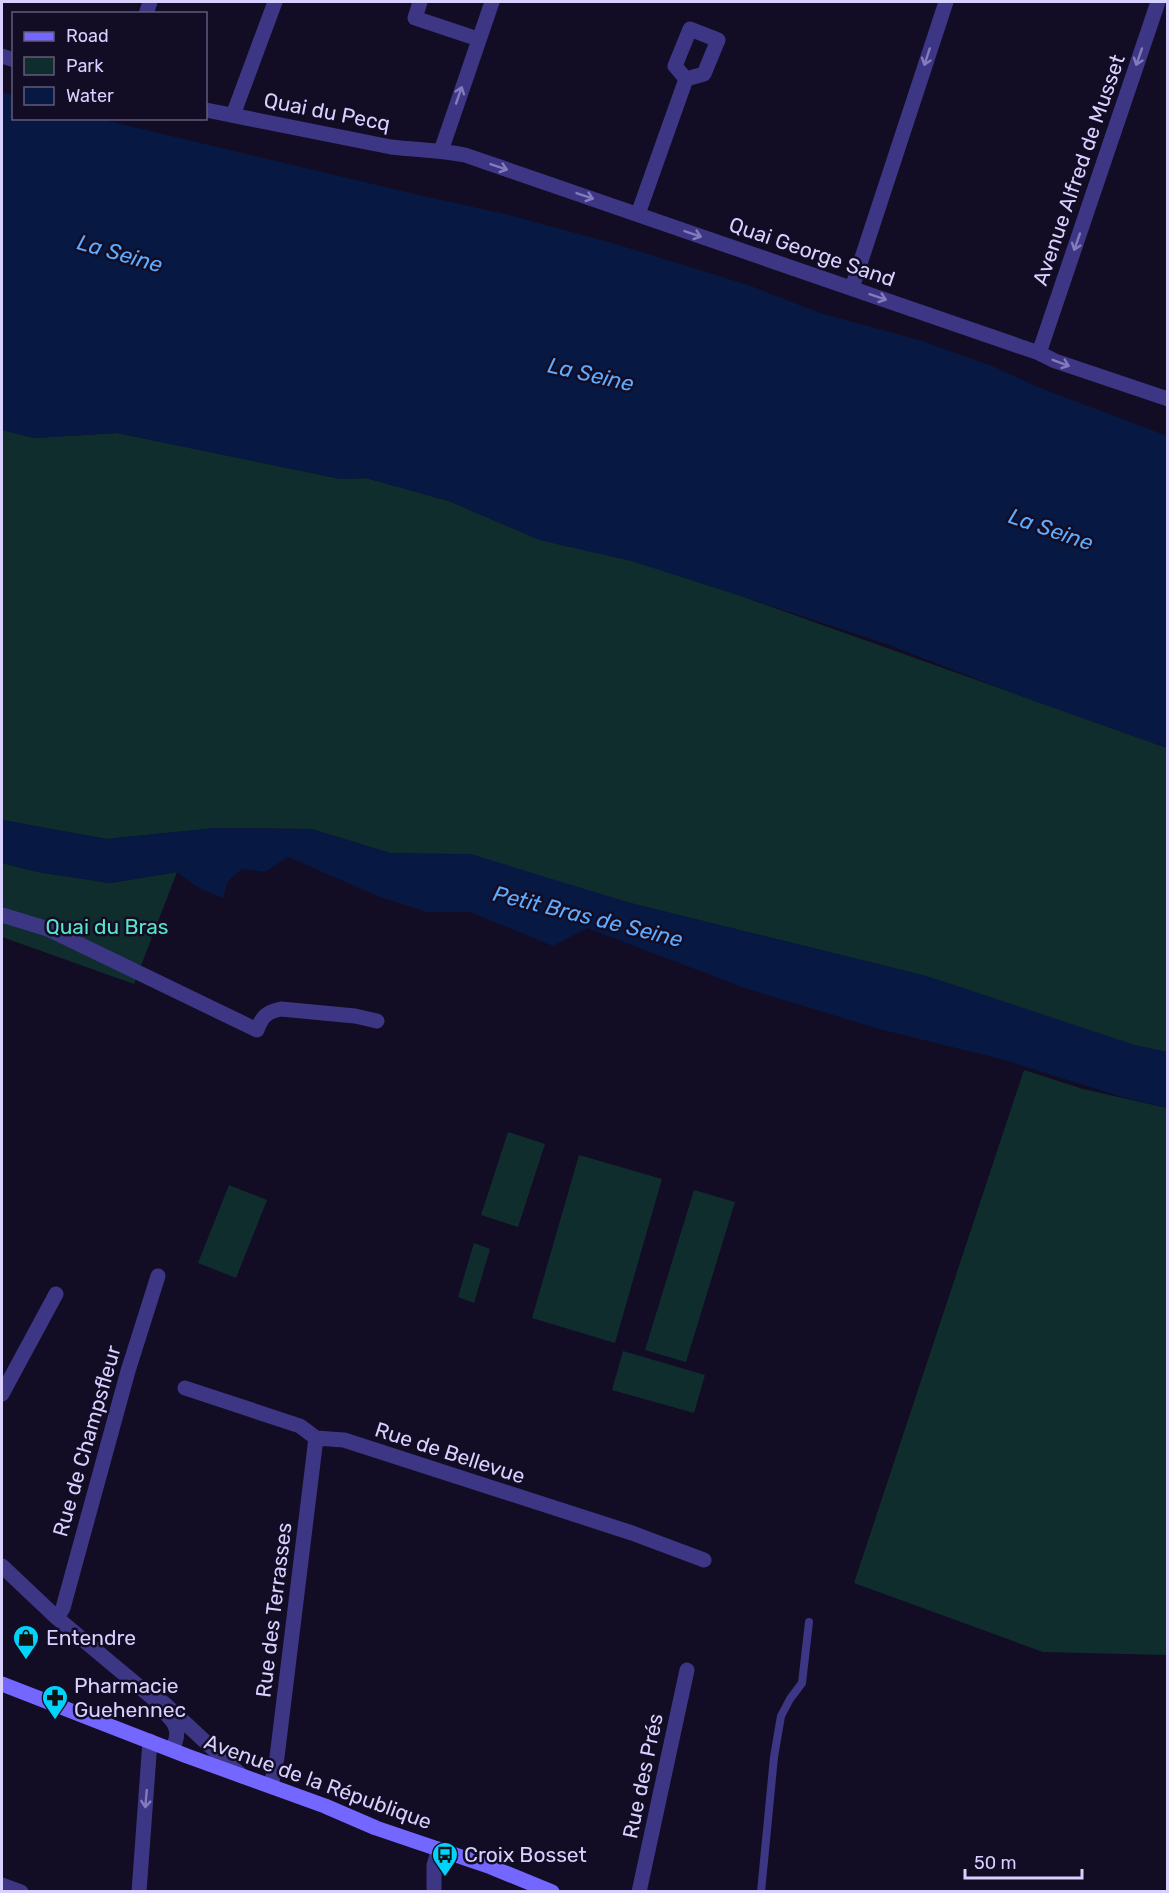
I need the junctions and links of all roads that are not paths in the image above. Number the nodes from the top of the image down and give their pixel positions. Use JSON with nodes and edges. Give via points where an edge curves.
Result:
{"nodes":[{"id":1,"x":275,"y":2,"type":"edge"},
{"id":2,"x":420,"y":2,"type":"edge"},
{"id":3,"x":492,"y":2,"type":"edge"},
{"id":4,"x":945,"y":2,"type":"edge"},
{"id":5,"x":1158,"y":2,"type":"edge"},
{"id":6,"x":478,"y":39,"type":"junction"},
{"id":7,"x":686,"y":79,"type":"dead end"},
{"id":8,"x":207,"y":110,"type":"edge"},
{"id":9,"x":233,"y":115,"type":"junction"},
{"id":10,"x":441,"y":150,"type":"junction"},
{"id":11,"x":638,"y":214,"type":"junction"},
{"id":12,"x":852,"y":288,"type":"junction"},
{"id":13,"x":1039,"y":353,"type":"junction"},
{"id":14,"x":1167,"y":399,"type":"edge"},
{"id":15,"x":2,"y":915,"type":"edge"},
{"id":16,"x":377,"y":1021,"type":"dead end"},
{"id":17,"x":158,"y":1276,"type":"dead end"},
{"id":18,"x":56,"y":1294,"type":"dead end"},
{"id":19,"x":185,"y":1388,"type":"dead end"},
{"id":20,"x":2,"y":1394,"type":"edge"},
{"id":21,"x":316,"y":1437,"type":"junction"},
{"id":22,"x":704,"y":1560,"type":"dead end"},
{"id":23,"x":2,"y":1566,"type":"edge"},
{"id":24,"x":57,"y":1618,"type":"junction"},
{"id":25,"x":809,"y":1622,"type":"dead end"},
{"id":26,"x":687,"y":1670,"type":"dead end"},
{"id":27,"x":2,"y":1684,"type":"edge"},
{"id":28,"x":154,"y":1699,"type":"junction"},
{"id":29,"x":194,"y":1732,"type":"junction"},
{"id":30,"x":150,"y":1741,"type":"junction"},
{"id":31,"x":172,"y":1750,"type":"junction"},
{"id":32,"x":188,"y":1756,"type":"junction"},
{"id":33,"x":242,"y":1776,"type":"junction"},
{"id":34,"x":271,"y":1786,"type":"junction"},
{"id":35,"x":439,"y":1849,"type":"junction"},
{"id":36,"x":2,"y":1885,"type":"edge"},
{"id":37,"x":21,"y":1892,"type":"edge"},
{"id":38,"x":139,"y":1892,"type":"edge"},
{"id":39,"x":434,"y":1892,"type":"edge"},
{"id":40,"x":552,"y":1892,"type":"edge"},
{"id":41,"x":639,"y":1892,"type":"edge"},
{"id":42,"x":761,"y":1892,"type":"edge"}],
"edges":[{"from":1,"to":9,"type":"street"},
{"from":2,"to":6,"type":"street","via":[[415,18]]},
{"from":3,"to":6,"type":"street"},
{"from":4,"to":12,"type":"street","one_way":true},
{"from":5,"to":13,"type":"street","name":"Avenue Alfred de Musset","one_way":true},
{"from":10,"to":6,"type":"street","one_way":true},
{"from":7,"to":11,"type":"street"},
{"from":8,"to":9,"type":"street","name":"Quai du Pecq"},
{"from":9,"to":10,"type":"street","name":"Quai du Pecq","via":[[391,147]]},
{"from":10,"to":11,"type":"street","name":"Quai George Sand","one_way":true},
{"from":11,"to":12,"type":"street","name":"Quai George Sand","one_way":true},
{"from":12,"to":13,"type":"street","name":"Quai George Sand","one_way":true},
{"from":13,"to":14,"type":"street","name":"Quai George Sand","one_way":true,"via":[[1055,362]]},
{"from":15,"to":16,"type":"street","via":[[48,929],[257,1030],[262,1018],[281,1009]]},
{"from":17,"to":24,"type":"street","name":"Rue de Champsfleur"},
{"from":18,"to":20,"type":"street"},
{"from":19,"to":21,"type":"street","name":"Rue de Bellevue","via":[[300,1426]]},
{"from":21,"to":22,"type":"street","name":"Rue de Bellevue","via":[[344,1440]]},
{"from":21,"to":34,"type":"street","name":"Rue des Terrasses"},
{"from":23,"to":24,"type":"street"},
{"from":24,"to":28,"type":"street"},
{"from":25,"to":42,"type":"lane","via":[[802,1683],[781,1716]]},
{"from":26,"to":41,"type":"street","name":"Rue des Prés"},
{"from":27,"to":30,"type":"main road","name":"Avenue de la République"},
{"from":28,"to":29,"type":"street"},
{"from":28,"to":31,"type":"street","via":[[177,1727]]},
{"from":29,"to":32,"type":"street","via":[[196,1741]]},
{"from":29,"to":33,"type":"street"},
{"from":30,"to":31,"type":"main road","name":"Avenue de la République"},
{"from":30,"to":38,"type":"street","one_way":true},
{"from":31,"to":32,"type":"main road","name":"Avenue de la République"},
{"from":32,"to":33,"type":"main road","name":"Avenue de la République"},
{"from":33,"to":34,"type":"main road","name":"Avenue de la République"},
{"from":34,"to":35,"type":"main road","name":"Avenue de la République"},
{"from":35,"to":39,"type":"street","via":[[434,1865]]},
{"from":35,"to":40,"type":"main road","name":"Avenue de la République"},
{"from":36,"to":37,"type":"street"}]}
